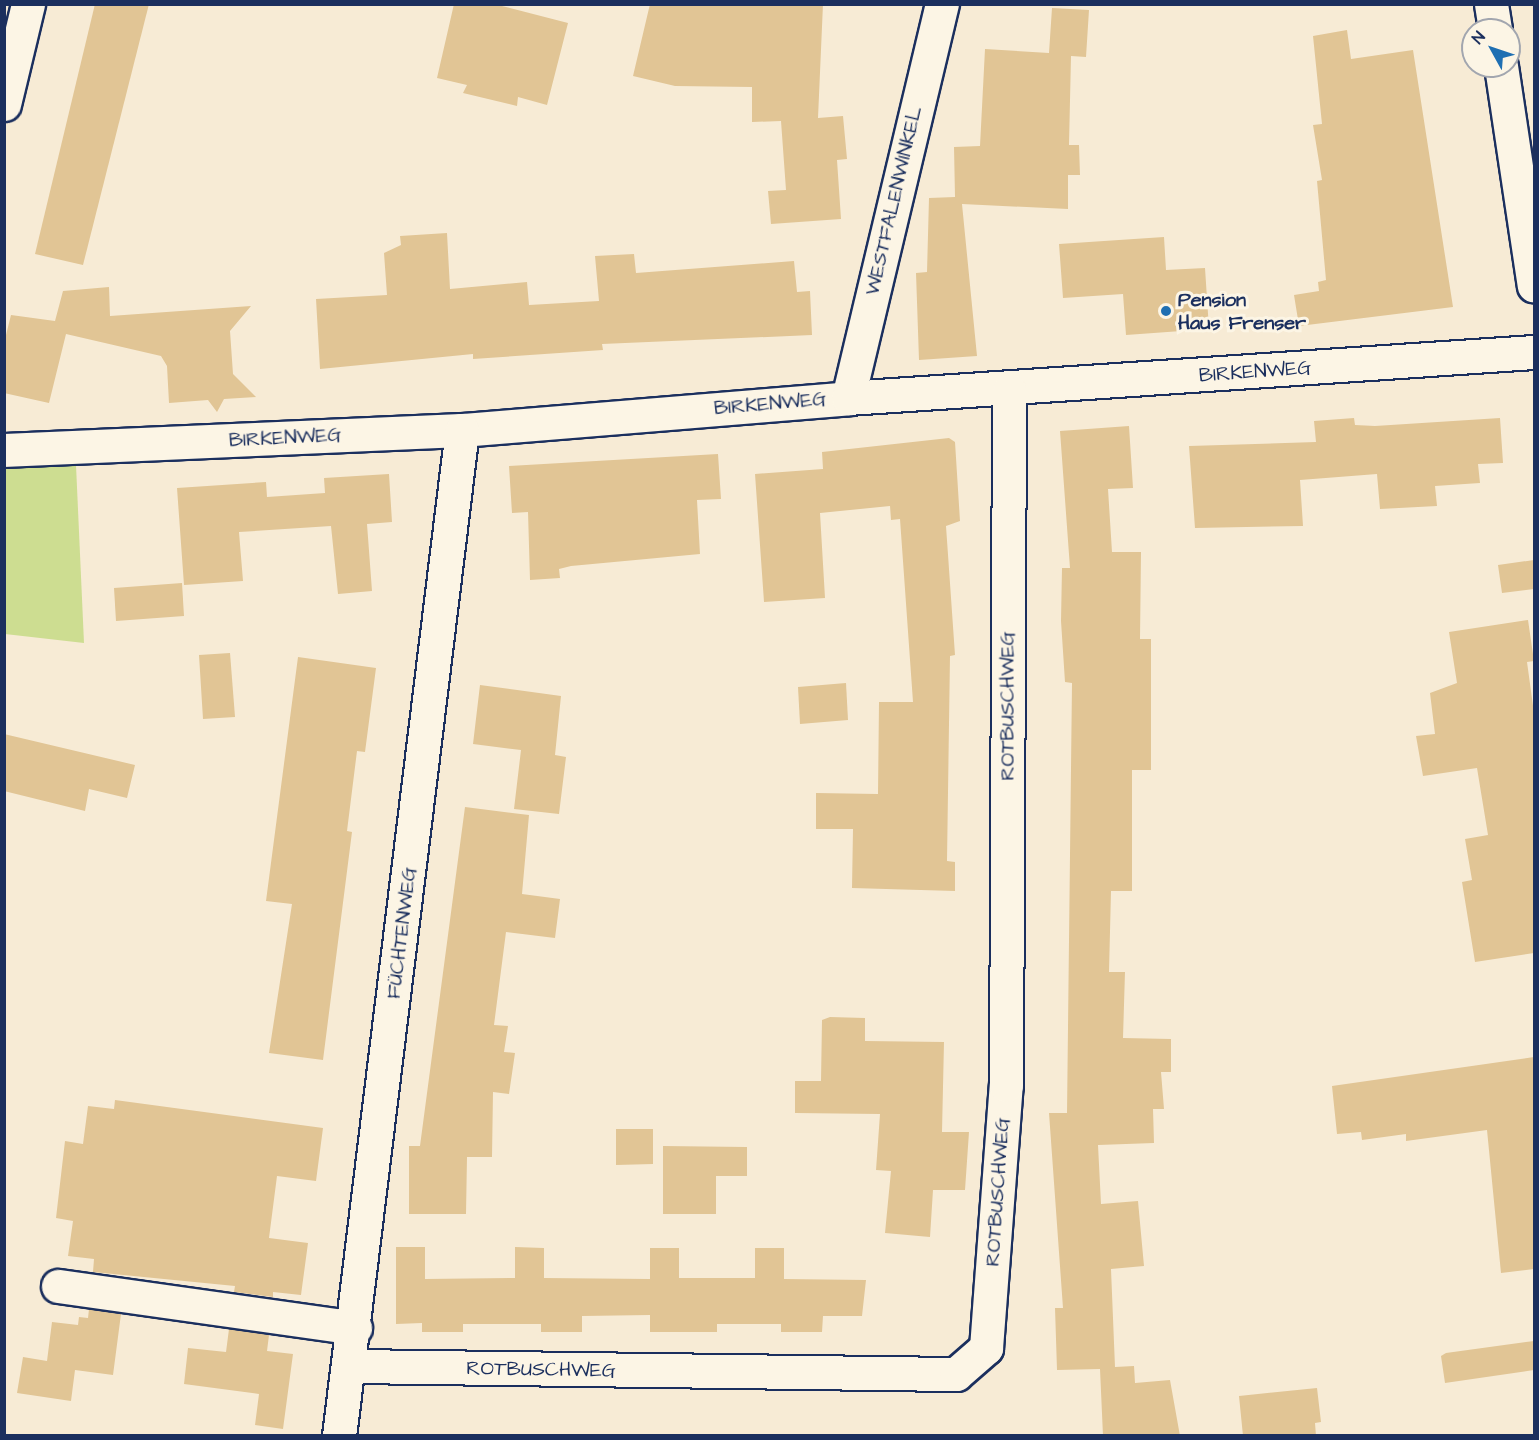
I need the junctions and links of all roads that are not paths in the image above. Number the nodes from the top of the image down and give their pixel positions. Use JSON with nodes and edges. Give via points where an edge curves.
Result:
{"nodes":[{"id":1,"x":28,"y":4,"type":"edge"},
{"id":2,"x":942,"y":4,"type":"edge"},
{"id":3,"x":1503,"y":78,"type":"edge"},
{"id":4,"x":4,"y":104,"type":"edge"},
{"id":5,"x":1534,"y":286,"type":"edge"},
{"id":6,"x":1526,"y":353,"type":"edge"},
{"id":7,"x":1009,"y":390,"type":"junction"},
{"id":8,"x":848,"y":398,"type":"junction"},
{"id":9,"x":462,"y":430,"type":"junction"},
{"id":10,"x":4,"y":450,"type":"edge"},
{"id":11,"x":58,"y":1286,"type":"dead end"},
{"id":12,"x":355,"y":1328,"type":"junction"},
{"id":13,"x":351,"y":1366,"type":"junction"},
{"id":14,"x":339,"y":1436,"type":"edge"}],
"edges":[{"from":1,"to":4,"type":"street"},
{"from":2,"to":8,"type":"street","name":"WESTFALENWINKEL"},
{"from":3,"to":5,"type":"street"},
{"from":6,"to":7,"type":"street","name":"BIRKENWEG"},
{"from":7,"to":8,"type":"street","name":"BIRKENWEG"},
{"from":7,"to":13,"type":"street","name":"ROTBUSCHWEG","via":[[1006,1085],[986,1348],[956,1374]]},
{"from":8,"to":9,"type":"street","name":"BIRKENWEG"},
{"from":9,"to":10,"type":"street","name":"BIRKENWEG"},
{"from":9,"to":12,"type":"street","name":"FÜCHTENWEG"},
{"from":11,"to":12,"type":"street"},
{"from":12,"to":13,"type":"street","name":"FÜCHTENWEG"},
{"from":13,"to":14,"type":"street","name":"FÜCHTENWEG"}]}
